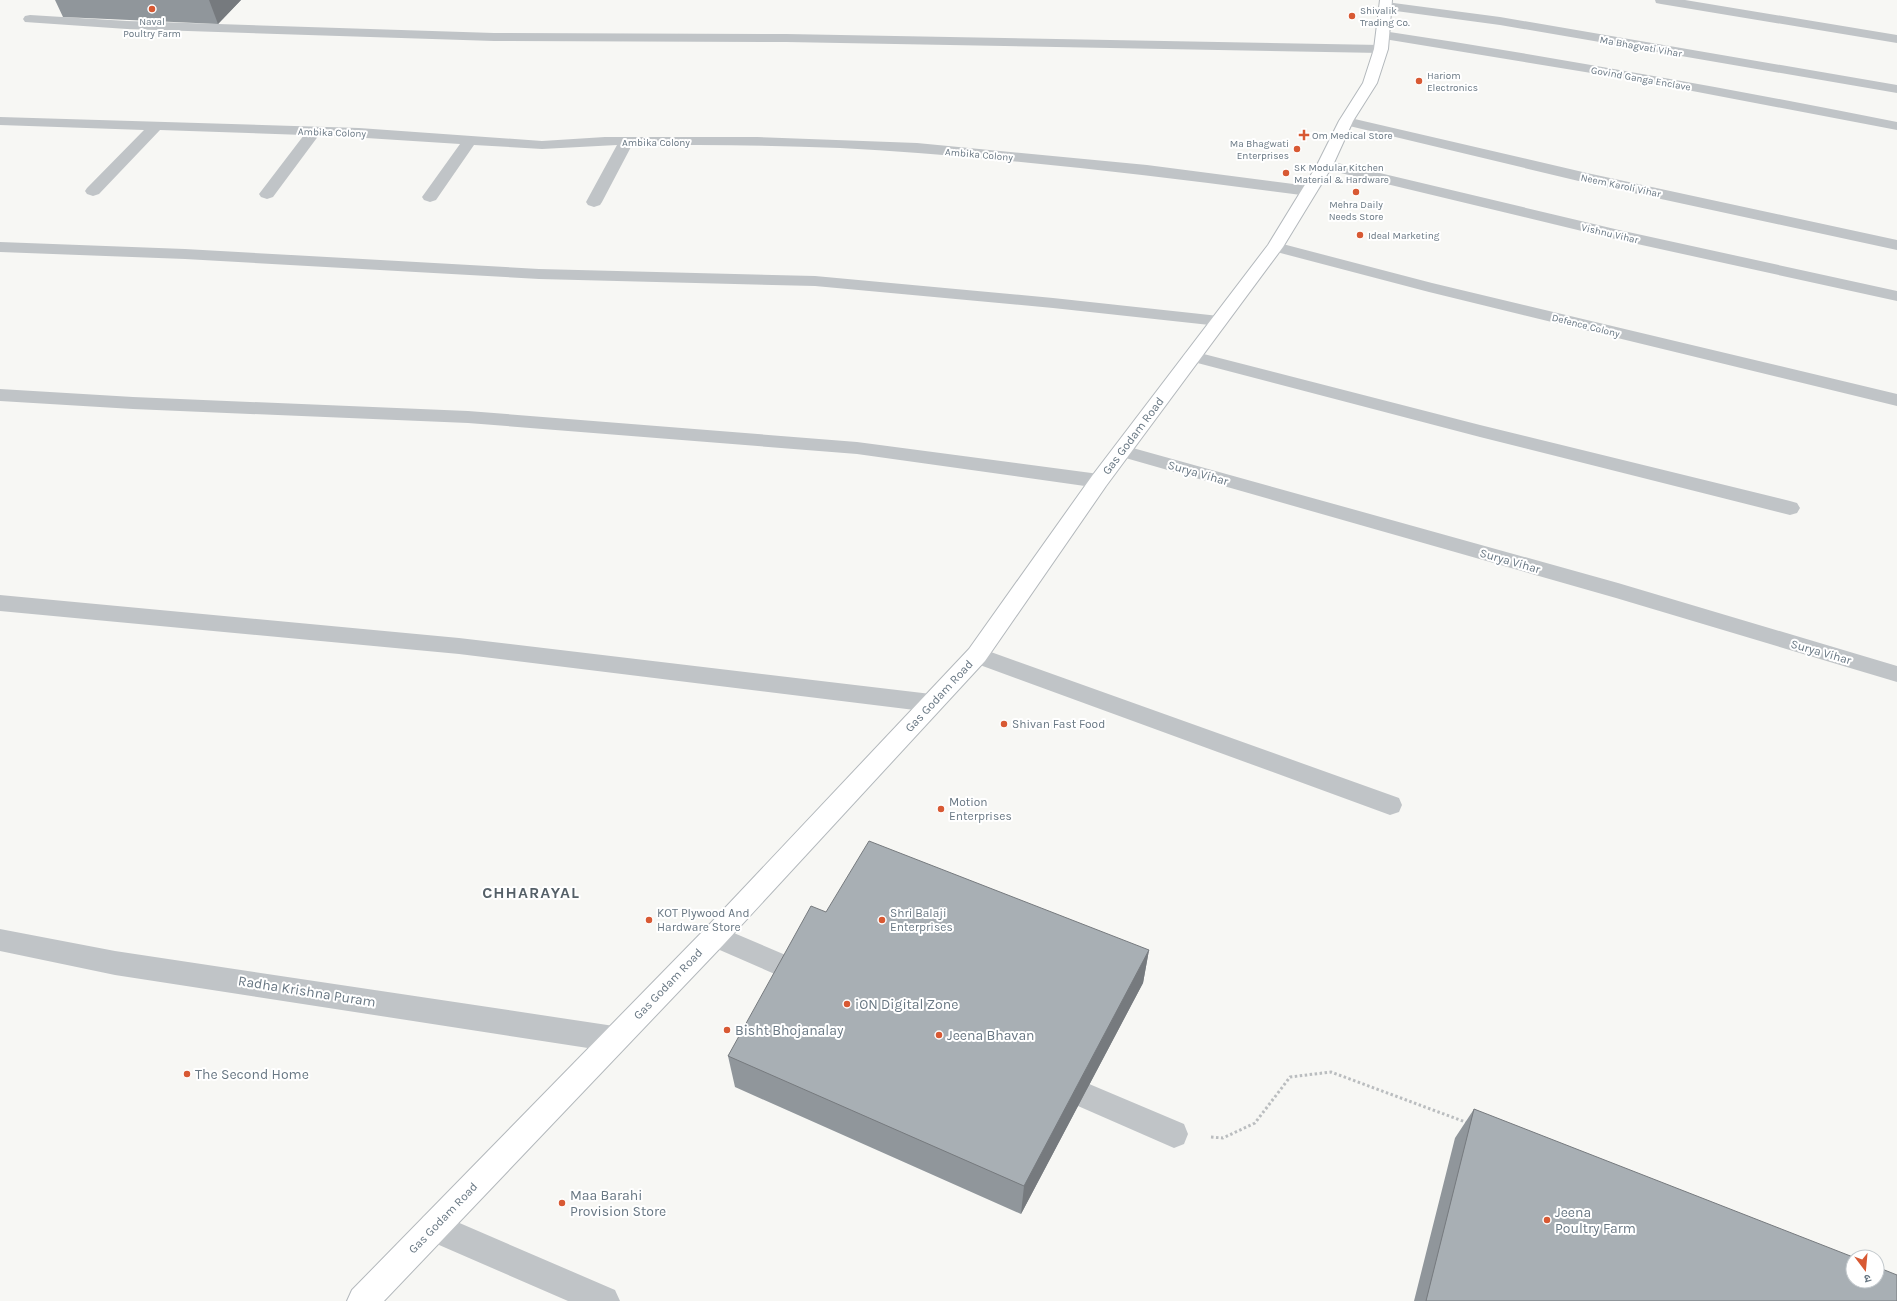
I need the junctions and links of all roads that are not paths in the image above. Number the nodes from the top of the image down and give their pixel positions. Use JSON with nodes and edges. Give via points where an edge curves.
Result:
{"nodes":[{"id":1,"x":1661,"y":0,"type":"edge"},
{"id":2,"x":1386,"y":3,"type":"edge"},
{"id":3,"x":30,"y":19,"type":"dead end"},
{"id":4,"x":1897,"y":39,"type":"edge"},
{"id":5,"x":1382,"y":42,"type":"junction"},
{"id":6,"x":1897,"y":89,"type":"edge"},
{"id":7,"x":1346,"y":121,"type":"junction"},
{"id":8,"x":2,"y":124,"type":"edge"},
{"id":9,"x":156,"y":126,"type":"junction"},
{"id":10,"x":1897,"y":126,"type":"edge"},
{"id":11,"x":315,"y":131,"type":"junction"},
{"id":12,"x":470,"y":140,"type":"junction"},
{"id":13,"x":626,"y":142,"type":"junction"},
{"id":14,"x":1325,"y":165,"type":"junction"},
{"id":15,"x":1309,"y":190,"type":"junction"},
{"id":16,"x":93,"y":192,"type":"dead end"},
{"id":17,"x":268,"y":194,"type":"dead end"},
{"id":18,"x":430,"y":197,"type":"dead end"},
{"id":19,"x":594,"y":202,"type":"dead end"},
{"id":20,"x":1897,"y":246,"type":"edge"},
{"id":21,"x":0,"y":247,"type":"edge"},
{"id":22,"x":1275,"y":248,"type":"junction"},
{"id":23,"x":1897,"y":296,"type":"edge"},
{"id":24,"x":1220,"y":321,"type":"junction"},
{"id":25,"x":1192,"y":356,"type":"junction"},
{"id":26,"x":0,"y":394,"type":"edge"},
{"id":27,"x":1897,"y":400,"type":"edge"},
{"id":28,"x":1122,"y":451,"type":"junction"},
{"id":29,"x":1099,"y":481,"type":"junction"},
{"id":30,"x":1790,"y":508,"type":"dead end"},
{"id":31,"x":0,"y":603,"type":"edge"},
{"id":32,"x":977,"y":655,"type":"junction"},
{"id":33,"x":1897,"y":674,"type":"edge"},
{"id":34,"x":932,"y":703,"type":"junction"},
{"id":35,"x":1390,"y":805,"type":"dead end"},
{"id":36,"x":715,"y":936,"type":"junction"},
{"id":37,"x":0,"y":940,"type":"edge"},
{"id":38,"x":831,"y":986,"type":"edge"},
{"id":39,"x":614,"y":1039,"type":"junction"},
{"id":40,"x":1036,"y":1074,"type":"edge"},
{"id":41,"x":1174,"y":1134,"type":"road end"},
{"id":42,"x":434,"y":1227,"type":"junction"},
{"id":43,"x":363,"y":1301,"type":"edge"},
{"id":44,"x":604,"y":1301,"type":"edge"}],
"edges":[{"from":1,"to":4,"type":"street"},
{"from":2,"to":5,"type":"main road","name":"Gas Godam Road"},
{"from":2,"to":6,"type":"street","name":"Ma Bhagvati Vihar"},
{"from":3,"to":5,"type":"street","name":"Govind Ganga Enclave","via":[[127,25],[494,37]]},
{"from":5,"to":7,"type":"main road","name":"Gas Godam Road","via":[[1370,83]]},
{"from":5,"to":10,"type":"street","name":"Govind Ganga Enclave","via":[[1501,52]]},
{"from":7,"to":14,"type":"main road","name":"Gas Godam Road"},
{"from":7,"to":20,"type":"street","name":"Neem Karoli Vihar","via":[[1587,178]]},
{"from":8,"to":9,"type":"street","name":"Ambika Colony"},
{"from":9,"to":11,"type":"street","name":"Ambika Colony"},
{"from":9,"to":16,"type":"street"},
{"from":11,"to":12,"type":"street","name":"Ambika Colony"},
{"from":11,"to":17,"type":"street"},
{"from":12,"to":13,"type":"street","name":"Ambika Colony","via":[[542,145]]},
{"from":12,"to":18,"type":"street"},
{"from":13,"to":15,"type":"street","name":"Ambika Colony","via":[[757,142],[917,148],[1146,170]]},
{"from":13,"to":19,"type":"street"},
{"from":14,"to":15,"type":"main road","name":"Gas Godam Road"},
{"from":14,"to":23,"type":"street","name":"Vishnu Vihar","via":[[1619,235]]},
{"from":15,"to":22,"type":"main road","name":"Gas Godam Road"},
{"from":21,"to":24,"type":"street","via":[[539,274],[815,280]]},
{"from":22,"to":24,"type":"main road","name":"Gas Godam Road"},
{"from":22,"to":27,"type":"street","name":"Defence Colony"},
{"from":24,"to":25,"type":"main road","name":"Gas Godam Road"},
{"from":25,"to":28,"type":"main road","name":"Gas Godam Road"},
{"from":25,"to":30,"type":"street"},
{"from":26,"to":29,"type":"street","via":[[133,403],[492,419],[857,448]]},
{"from":28,"to":29,"type":"main road","name":"Gas Godam Road"},
{"from":28,"to":33,"type":"street","name":"Surya Vihar","via":[[1610,589]]},
{"from":29,"to":32,"type":"main road","name":"Gas Godam Road"},
{"from":31,"to":34,"type":"street","via":[[459,646]]},
{"from":32,"to":34,"type":"main road","name":"Gas Godam Road"},
{"from":32,"to":35,"type":"street"},
{"from":34,"to":36,"type":"main road","name":"Gas Godam Road"},
{"from":36,"to":38,"type":"street"},
{"from":36,"to":39,"type":"main road","name":"Gas Godam Road"},
{"from":37,"to":39,"type":"street","name":"Radha Krishna Puram","via":[[115,964]]},
{"from":39,"to":42,"type":"main road","name":"Gas Godam Road"},
{"from":40,"to":41,"type":"street"},
{"from":42,"to":43,"type":"main road","name":"Gas Godam Road"},
{"from":42,"to":44,"type":"street"}]}
